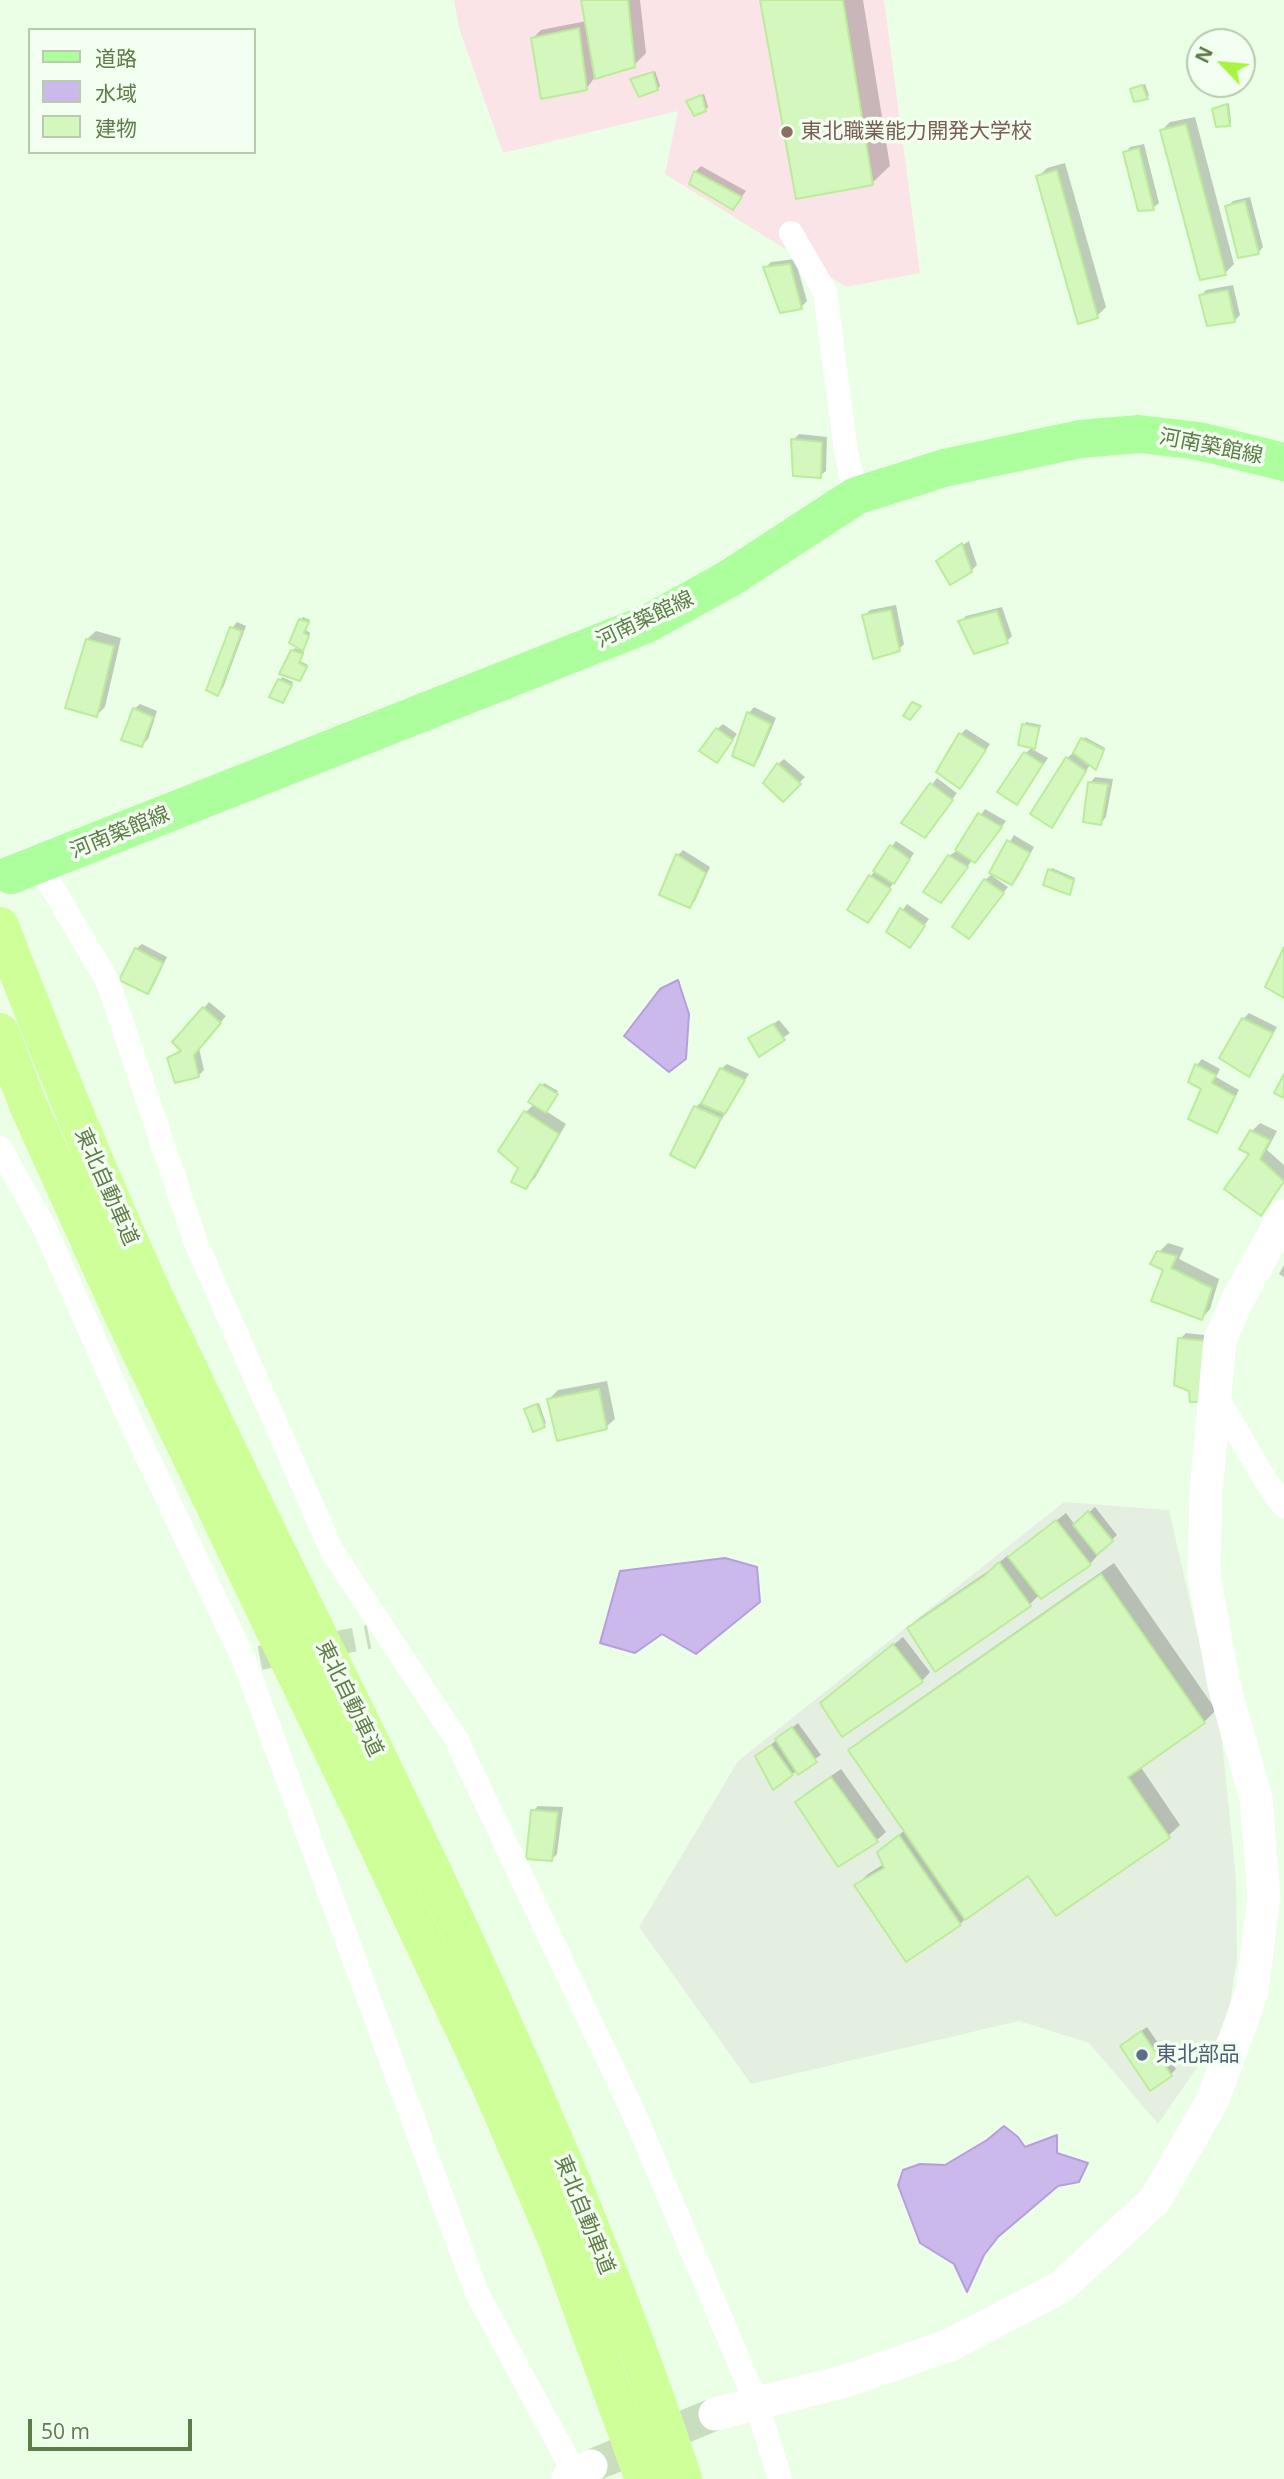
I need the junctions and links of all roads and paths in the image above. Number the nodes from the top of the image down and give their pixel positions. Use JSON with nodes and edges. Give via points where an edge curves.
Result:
{"nodes":[{"id":1,"x":791,"y":233,"type":"dead end"},
{"id":2,"x":1284,"y":462,"type":"edge"},
{"id":3,"x":856,"y":496,"type":"junction"},
{"id":4,"x":25,"y":870,"type":"joint"},
{"id":5,"x":0,"y":926,"type":"edge"},
{"id":6,"x":0,"y":1032,"type":"edge"},
{"id":7,"x":0,"y":1148,"type":"edge"},
{"id":8,"x":1284,"y":1216,"type":"edge"},
{"id":9,"x":1215,"y":1394,"type":"junction"},
{"id":10,"x":1284,"y":1506,"type":"edge"},
{"id":11,"x":757,"y":2404,"type":"junction"},
{"id":12,"x":715,"y":2414,"type":"tunnel mouth"},
{"id":13,"x":578,"y":2475,"type":"edge"},
{"id":14,"x":644,"y":2479,"type":"edge"},
{"id":15,"x":683,"y":2479,"type":"edge"},
{"id":16,"x":780,"y":2479,"type":"edge"}],
"edges":[{"from":1,"to":3,"type":"street","via":[[825,292]]},
{"from":2,"to":3,"type":"main road","name":"河南築館線","via":[[1199,441],[1139,434],[1080,439],[958,465]]},
{"from":3,"to":4,"type":"main road","name":"河南築館線","via":[[730,578],[647,624]]},
{"from":4,"to":11,"type":"street","via":[[108,982],[196,1244],[331,1551],[376,1634],[454,1737],[635,2116]]},
{"from":5,"to":15,"type":"highway","name":"東北自動車道","via":[[63,1089],[153,1293],[523,2067],[588,2222]]},
{"from":6,"to":14,"type":"highway","name":"東北自動車道","via":[[121,1311],[490,2084],[557,2240]]},
{"from":7,"to":13,"type":"street","via":[[44,1227],[128,1416],[252,1659],[477,2292]]},
{"from":8,"to":9,"type":"street","via":[[1220,1340]]},
{"from":9,"to":10,"type":"street"},
{"from":9,"to":11,"type":"street","via":[[1204,1575],[1224,1685],[1256,1798],[1264,1898],[1252,1992],[1213,2100],[1155,2200],[1061,2287],[950,2345],[846,2381]]},
{"from":11,"to":12,"type":"street"},
{"from":11,"to":16,"type":"street"}]}
